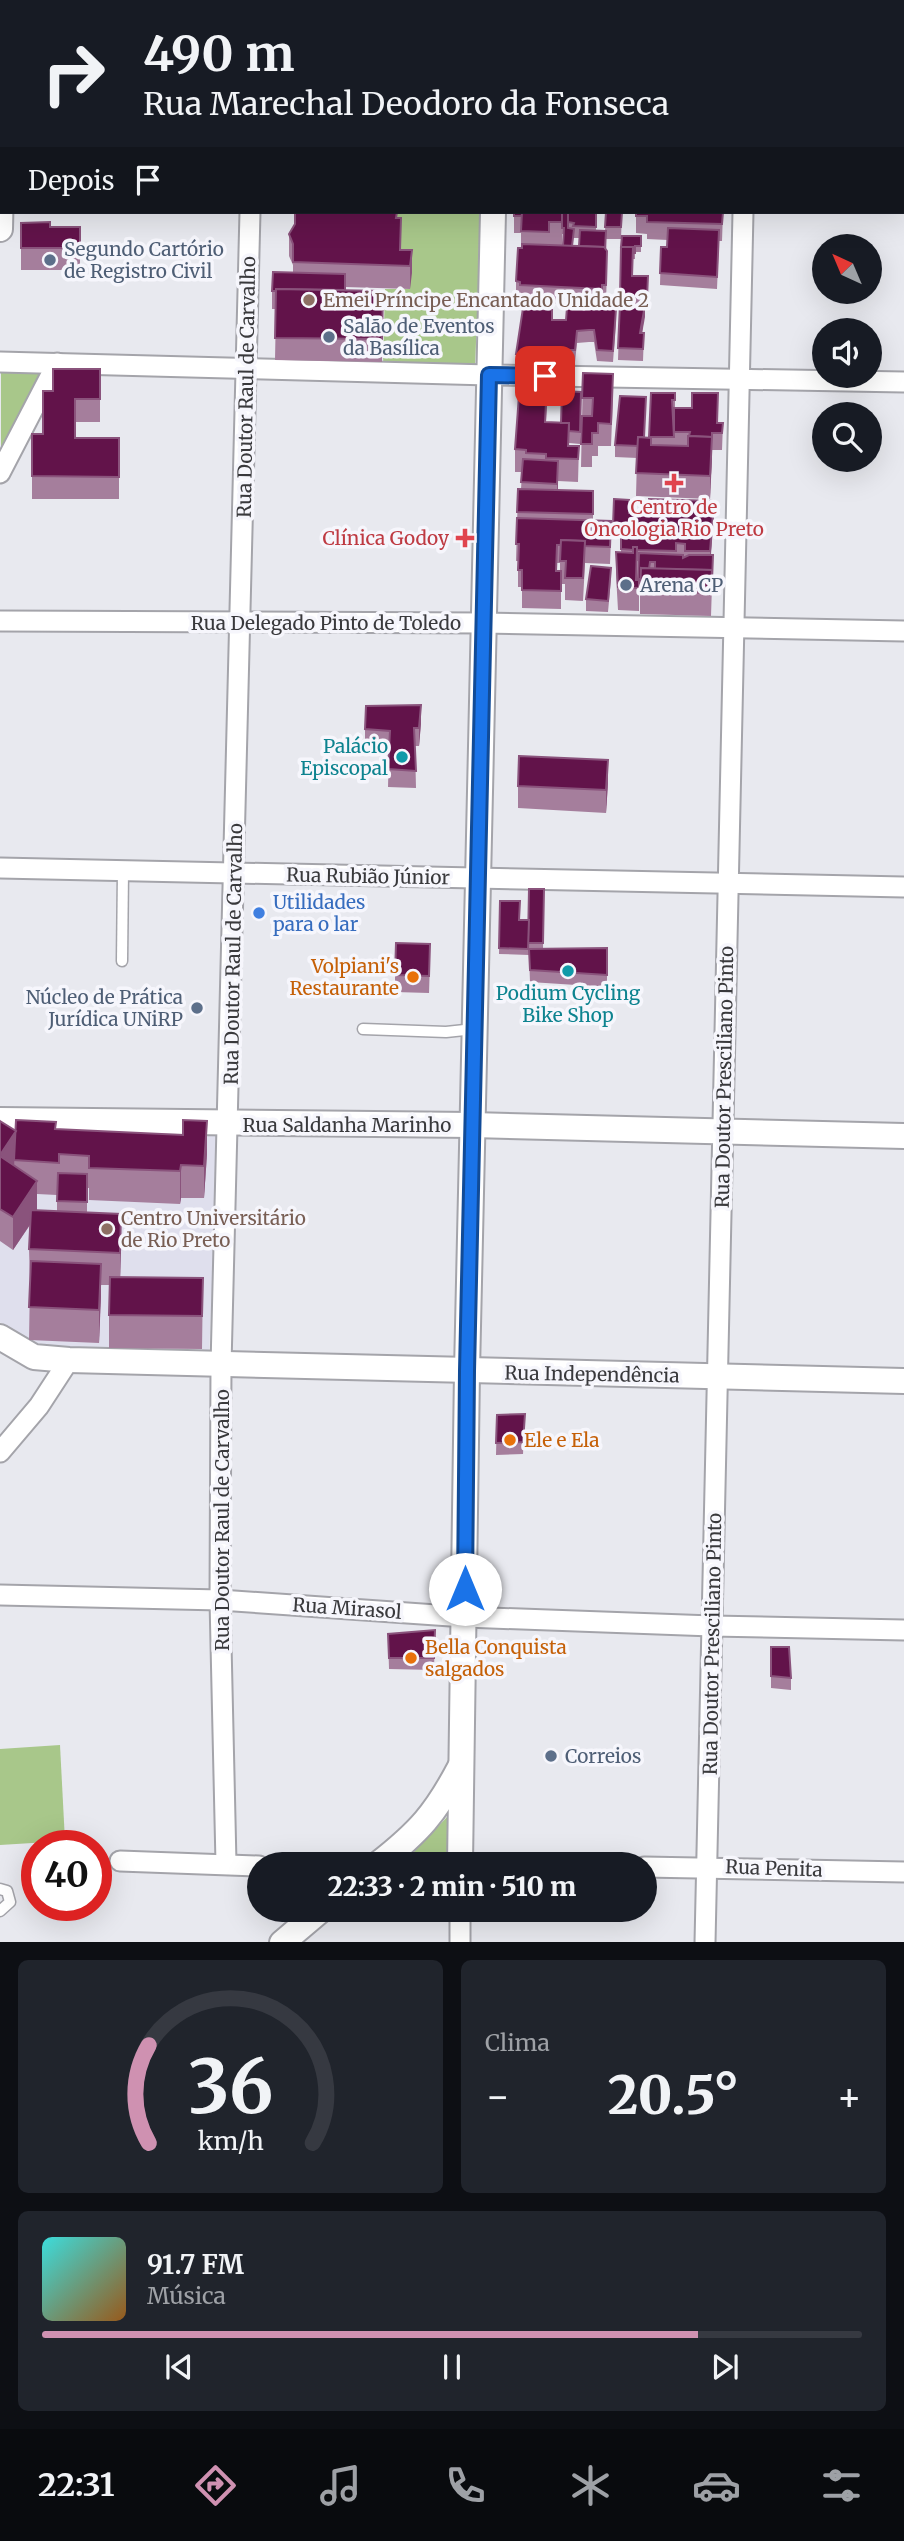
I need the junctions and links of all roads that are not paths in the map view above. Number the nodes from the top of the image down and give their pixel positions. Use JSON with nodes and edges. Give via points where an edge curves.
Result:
{"nodes":[{"id":1,"x":250,"y":214,"type":"edge"},
{"id":2,"x":493,"y":214,"type":"edge"},
{"id":3,"x":743,"y":214,"type":"edge"},
{"id":4,"x":0,"y":362,"type":"edge"},
{"id":5,"x":57,"y":363,"type":"junction"},
{"id":6,"x":246,"y":369,"type":"junction"},
{"id":7,"x":489,"y":375,"type":"junction"},
{"id":8,"x":739,"y":378,"type":"junction"},
{"id":9,"x":904,"y":382,"type":"edge"},
{"id":10,"x":0,"y":473,"type":"edge"},
{"id":11,"x":0,"y":621,"type":"edge"},
{"id":12,"x":240,"y":623,"type":"junction"},
{"id":13,"x":483,"y":623,"type":"junction"},
{"id":14,"x":734,"y":628,"type":"junction"},
{"id":15,"x":904,"y":631,"type":"edge"},
{"id":16,"x":0,"y":868,"type":"edge"},
{"id":17,"x":123,"y":871,"type":"junction"},
{"id":18,"x":236,"y":873,"type":"junction"},
{"id":19,"x":478,"y":878,"type":"junction"},
{"id":20,"x":728,"y":883,"type":"junction"},
{"id":21,"x":904,"y":887,"type":"edge"},
{"id":22,"x":122,"y":961,"type":"dead end"},
{"id":23,"x":363,"y":1029,"type":"dead end"},
{"id":24,"x":475,"y":1029,"type":"junction"},
{"id":25,"x":0,"y":1120,"type":"edge"},
{"id":26,"x":229,"y":1124,"type":"junction"},
{"id":27,"x":472,"y":1125,"type":"junction"},
{"id":28,"x":723,"y":1132,"type":"junction"},
{"id":29,"x":904,"y":1136,"type":"edge"},
{"id":30,"x":0,"y":1337,"type":"edge"},
{"id":31,"x":69,"y":1360,"type":"junction"},
{"id":32,"x":222,"y":1365,"type":"junction"},
{"id":33,"x":467,"y":1371,"type":"junction"},
{"id":34,"x":717,"y":1377,"type":"junction"},
{"id":35,"x":904,"y":1381,"type":"edge"},
{"id":36,"x":0,"y":1452,"type":"edge"},
{"id":37,"x":0,"y":1595,"type":"edge"},
{"id":38,"x":220,"y":1600,"type":"junction"},
{"id":39,"x":465,"y":1617,"type":"junction"},
{"id":40,"x":712,"y":1626,"type":"junction"},
{"id":41,"x":904,"y":1630,"type":"edge"},
{"id":42,"x":462,"y":1763,"type":"junction"},
{"id":43,"x":392,"y":1852,"type":"edge"},
{"id":44,"x":460,"y":1852,"type":"edge"},
{"id":45,"x":120,"y":1861,"type":"dead end"},
{"id":46,"x":226,"y":1863,"type":"junction"},
{"id":47,"x":247,"y":1865,"type":"edge"},
{"id":48,"x":706,"y":1866,"type":"junction"},
{"id":49,"x":657,"y":1867,"type":"edge"},
{"id":50,"x":904,"y":1872,"type":"edge"},
{"id":51,"x":0,"y":1889,"type":"edge"},
{"id":52,"x":0,"y":1911,"type":"edge"},
{"id":53,"x":306,"y":1922,"type":"edge"},
{"id":54,"x":460,"y":1922,"type":"edge"},
{"id":55,"x":282,"y":1942,"type":"edge"},
{"id":56,"x":460,"y":1942,"type":"edge"},
{"id":57,"x":705,"y":1942,"type":"edge"}],
"edges":[{"from":1,"to":6,"type":"street","name":"Rua Doutor Raul de Carvalho"},
{"from":2,"to":7,"type":"street"},
{"from":3,"to":8,"type":"street","name":"Rua Doutor Presciliano Pinto"},
{"from":4,"to":5,"type":"street"},
{"from":5,"to":6,"type":"street"},
{"from":5,"to":10,"type":"street"},
{"from":6,"to":7,"type":"street"},
{"from":6,"to":12,"type":"street","name":"Rua Doutor Raul de Carvalho"},
{"from":7,"to":8,"type":"street"},
{"from":7,"to":13,"type":"street"},
{"from":8,"to":9,"type":"street"},
{"from":8,"to":14,"type":"street","name":"Rua Doutor Presciliano Pinto"},
{"from":11,"to":12,"type":"street","name":"Rua Delegado Pinto de Toledo"},
{"from":12,"to":13,"type":"street","name":"Rua Delegado Pinto de Toledo"},
{"from":12,"to":18,"type":"street","name":"Rua Doutor Raul de Carvalho"},
{"from":13,"to":14,"type":"street","name":"Rua Delegado Pinto de Toledo"},
{"from":13,"to":19,"type":"street"},
{"from":14,"to":15,"type":"street","name":"Rua Delegado Pinto de Toledo"},
{"from":14,"to":20,"type":"street","name":"Rua Doutor Presciliano Pinto"},
{"from":16,"to":17,"type":"street","name":"Rua Rubião Júnior"},
{"from":17,"to":18,"type":"street","name":"Rua Rubião Júnior"},
{"from":17,"to":22,"type":"lane"},
{"from":18,"to":19,"type":"street","name":"Rua Rubião Júnior"},
{"from":18,"to":26,"type":"street","name":"Rua Doutor Raul de Carvalho"},
{"from":19,"to":20,"type":"street","name":"Rua Rubião Júnior"},
{"from":19,"to":24,"type":"street"},
{"from":20,"to":21,"type":"street","name":"Rua Rubião Júnior"},
{"from":20,"to":28,"type":"street","name":"Rua Doutor Presciliano Pinto"},
{"from":23,"to":24,"type":"lane"},
{"from":24,"to":27,"type":"street"},
{"from":25,"to":26,"type":"street","name":"Rua Saldanha Marinho"},
{"from":26,"to":27,"type":"street","name":"Rua Saldanha Marinho"},
{"from":26,"to":32,"type":"street","name":"Rua Doutor Raul de Carvalho"},
{"from":27,"to":28,"type":"street","name":"Rua Saldanha Marinho"},
{"from":27,"to":33,"type":"street"},
{"from":28,"to":29,"type":"street","name":"Rua Saldanha Marinho"},
{"from":28,"to":34,"type":"street","name":"Rua Doutor Presciliano Pinto"},
{"from":30,"to":31,"type":"street","name":"Rua Independência","via":[[34,1357]]},
{"from":31,"to":32,"type":"street","name":"Rua Independência"},
{"from":31,"to":36,"type":"street","via":[[39,1406]]},
{"from":32,"to":33,"type":"street","name":"Rua Independência"},
{"from":32,"to":38,"type":"street","name":"Rua Doutor Raul de Carvalho"},
{"from":33,"to":34,"type":"street","name":"Rua Independência"},
{"from":33,"to":39,"type":"street"},
{"from":34,"to":35,"type":"street","name":"Rua Independência"},
{"from":34,"to":40,"type":"street","name":"Rua Doutor Presciliano Pinto"},
{"from":37,"to":38,"type":"street","name":"Rua Mirasol"},
{"from":38,"to":39,"type":"street","name":"Rua Mirasol"},
{"from":38,"to":46,"type":"street","name":"Rua Doutor Raul de Carvalho"},
{"from":39,"to":40,"type":"street","name":"Rua Mirasol"},
{"from":39,"to":42,"type":"street"},
{"from":40,"to":41,"type":"street","name":"Rua Mirasol"},
{"from":40,"to":48,"type":"street","name":"Rua Doutor Presciliano Pinto"},
{"from":42,"to":43,"type":"street","via":[[431,1817]]},
{"from":42,"to":44,"type":"street"},
{"from":45,"to":46,"type":"street"},
{"from":46,"to":47,"type":"street"},
{"from":48,"to":49,"type":"street","name":"Rua Penita"},
{"from":48,"to":50,"type":"street","name":"Rua Penita"},
{"from":48,"to":57,"type":"street","name":"Rua Doutor Presciliano Pinto"},
{"from":51,"to":52,"type":"lane","via":[[7,1891],[10,1902]]},
{"from":53,"to":55,"type":"street"},
{"from":54,"to":56,"type":"street"}]}
